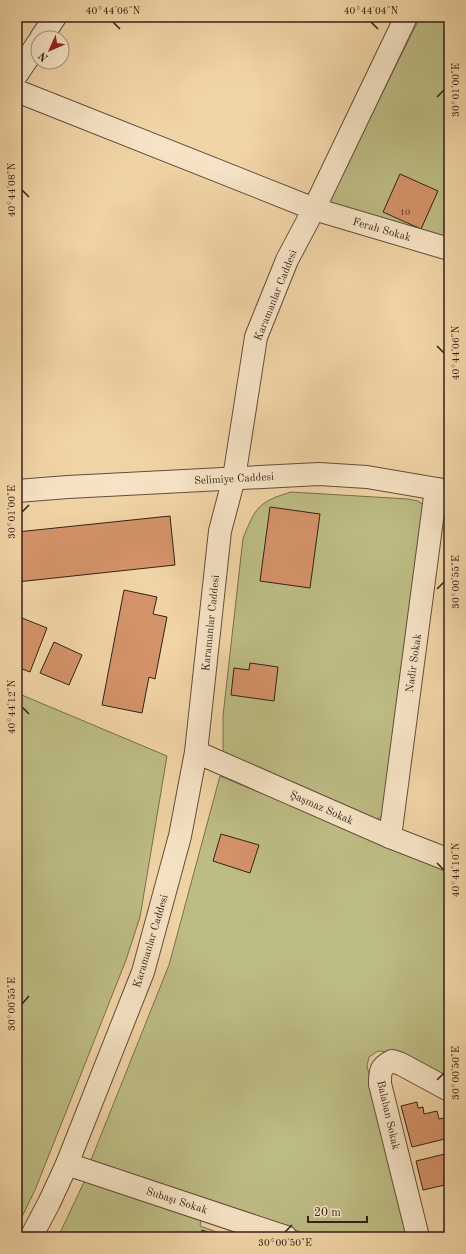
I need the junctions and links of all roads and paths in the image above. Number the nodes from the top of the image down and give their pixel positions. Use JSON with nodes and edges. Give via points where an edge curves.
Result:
{"nodes":[{"id":1,"x":55,"y":17,"type":"edge"},
{"id":2,"x":406,"y":17,"type":"edge"},
{"id":3,"x":46,"y":30,"type":"edge"},
{"id":4,"x":30,"y":55,"type":"edge"},
{"id":5,"x":17,"y":74,"type":"edge"},
{"id":6,"x":17,"y":91,"type":"edge"},
{"id":7,"x":314,"y":209,"type":"junction"},
{"id":8,"x":449,"y":248,"type":"edge"},
{"id":9,"x":234,"y":478,"type":"junction"},
{"id":10,"x":442,"y":490,"type":"edge"},
{"id":11,"x":17,"y":491,"type":"edge"},
{"id":12,"x":196,"y":752,"type":"junction"},
{"id":13,"x":390,"y":838,"type":"junction"},
{"id":14,"x":449,"y":860,"type":"edge"},
{"id":15,"x":449,"y":1090,"type":"edge"},
{"id":16,"x":67,"y":1164,"type":"junction"},
{"id":17,"x":31,"y":1237,"type":"edge"},
{"id":18,"x":286,"y":1237,"type":"edge"},
{"id":19,"x":418,"y":1237,"type":"edge"}],
"edges":[{"from":1,"to":3,"type":"street"},
{"from":2,"to":7,"type":"street","name":"Karamanlar Caddesi"},
{"from":4,"to":5,"type":"street"},
{"from":6,"to":7,"type":"street","name":"Ferah Sokak"},
{"from":7,"to":8,"type":"street","name":"Ferah Sokak"},
{"from":7,"to":9,"type":"street","name":"Karamanlar Caddesi","via":[[287,260],[256,338]]},
{"from":9,"to":10,"type":"street","name":"Selimiye Caddesi","via":[[319,474],[367,476]]},
{"from":9,"to":11,"type":"street","name":"Selimiye Caddesi"},
{"from":9,"to":12,"type":"street","name":"Karamanlar Caddesi","via":[[220,531]]},
{"from":10,"to":13,"type":"street","name":"Nadir Sokak"},
{"from":12,"to":13,"type":"street","name":"Şaşmaz Sokak"},
{"from":12,"to":16,"type":"street","name":"Karamanlar Caddesi","via":[[180,836],[143,972]]},
{"from":13,"to":14,"type":"street","name":"Şaşmaz Sokak"},
{"from":15,"to":19,"type":"street","name":"Balaban Sokak","via":[[392,1061],[384,1065],[380,1073],[380,1084]]},
{"from":16,"to":17,"type":"street","name":"Karamanlar Caddesi"},
{"from":16,"to":18,"type":"street","name":"Subaşı Sokak"}]}
